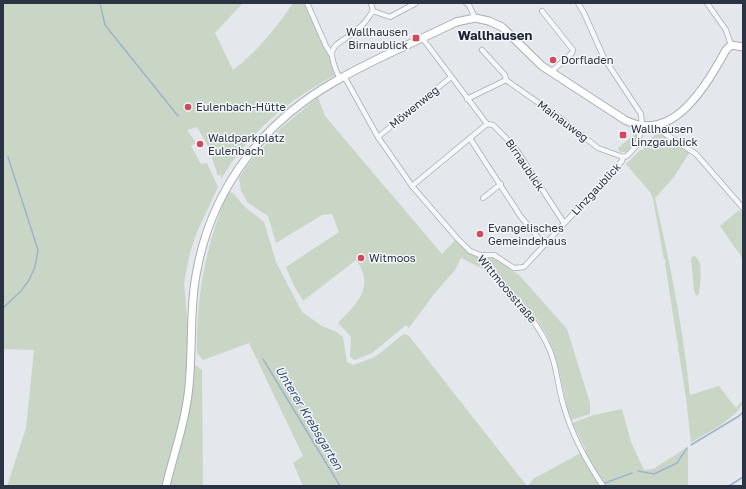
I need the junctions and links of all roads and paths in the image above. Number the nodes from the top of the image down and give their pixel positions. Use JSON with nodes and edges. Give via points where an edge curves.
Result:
{"nodes":[{"id":1,"x":307,"y":3,"type":"edge"},
{"id":2,"x":371,"y":3,"type":"edge"},
{"id":3,"x":416,"y":3,"type":"edge"},
{"id":4,"x":466,"y":3,"type":"edge"},
{"id":5,"x":578,"y":3,"type":"edge"},
{"id":6,"x":707,"y":3,"type":"edge"},
{"id":7,"x":373,"y":11,"type":"junction"},
{"id":8,"x":542,"y":11,"type":"dead end"},
{"id":9,"x":475,"y":18,"type":"junction"},
{"id":10,"x":423,"y":39,"type":"junction"},
{"id":11,"x":731,"y":45,"type":"junction"},
{"id":12,"x":743,"y":47,"type":"edge"},
{"id":13,"x":482,"y":50,"type":"dead end"},
{"id":14,"x":331,"y":54,"type":"junction"},
{"id":15,"x":551,"y":72,"type":"junction"},
{"id":16,"x":342,"y":77,"type":"junction"},
{"id":17,"x":451,"y":77,"type":"junction"},
{"id":18,"x":506,"y":80,"type":"junction"},
{"id":19,"x":467,"y":99,"type":"junction"},
{"id":20,"x":487,"y":124,"type":"junction"},
{"id":21,"x":655,"y":125,"type":"junction"},
{"id":22,"x":642,"y":126,"type":"junction"},
{"id":23,"x":378,"y":137,"type":"junction"},
{"id":24,"x":470,"y":140,"type":"junction"},
{"id":25,"x":623,"y":157,"type":"junction"},
{"id":26,"x":501,"y":184,"type":"junction"},
{"id":27,"x":412,"y":186,"type":"junction"},
{"id":28,"x":483,"y":198,"type":"dead end"},
{"id":29,"x":743,"y":208,"type":"edge"},
{"id":30,"x":564,"y":223,"type":"junction"},
{"id":31,"x":544,"y":245,"type":"junction"},
{"id":32,"x":480,"y":255,"type":"junction"},
{"id":33,"x":166,"y":486,"type":"edge"},
{"id":34,"x":603,"y":486,"type":"edge"}],
"edges":[{"from":1,"to":14,"type":"street","name":"Wittmoosstraße"},
{"from":2,"to":7,"type":"street"},
{"from":3,"to":7,"type":"street","via":[[390,17]]},
{"from":4,"to":9,"type":"street"},
{"from":5,"to":22,"type":"street","via":[[604,58],[641,114]]},
{"from":6,"to":11,"type":"street","via":[[726,30]]},
{"from":7,"to":14,"type":"street","via":[[361,26],[333,47]]},
{"from":8,"to":15,"type":"street","via":[[573,50],[572,54]]},
{"from":9,"to":10,"type":"main road","via":[[456,22]]},
{"from":9,"to":15,"type":"main road","via":[[502,27]]},
{"from":10,"to":16,"type":"main road"},
{"from":10,"to":17,"type":"street","name":"Birnaublick"},
{"from":11,"to":12,"type":"main road"},
{"from":11,"to":21,"type":"main road","via":[[696,98],[683,111]]},
{"from":13,"to":18,"type":"street","name":"Mainauweg","via":[[505,75]]},
{"from":14,"to":16,"type":"street","name":"Wittmoosstraße","via":[[335,70]]},
{"from":15,"to":22,"type":"main road","via":[[625,120]]},
{"from":16,"to":23,"type":"street","name":"Wittmoosstraße"},
{"from":16,"to":33,"type":"main road","via":[[297,106],[262,139],[239,166],[215,210],[197,266],[192,303],[189,388],[184,423]]},
{"from":17,"to":19,"type":"street","name":"Birnaublick"},
{"from":17,"to":23,"type":"street","name":"Möwenweg"},
{"from":18,"to":19,"type":"street"},
{"from":18,"to":25,"type":"street","name":"Mainauweg","via":[[598,148]]},
{"from":19,"to":20,"type":"street","name":"Birnaublick"},
{"from":20,"to":24,"type":"street"},
{"from":20,"to":30,"type":"street","name":"Birnaublick","via":[[493,125],[514,146]]},
{"from":21,"to":22,"type":"main road"},
{"from":21,"to":29,"type":"street","via":[[696,154]]},
{"from":22,"to":25,"type":"street","name":"Linzgaublick","via":[[636,145]]},
{"from":23,"to":27,"type":"street","name":"Wittmoosstraße"},
{"from":24,"to":26,"type":"street"},
{"from":24,"to":27,"type":"street"},
{"from":25,"to":30,"type":"street","name":"Linzgaublick"},
{"from":26,"to":28,"type":"street"},
{"from":26,"to":31,"type":"street","via":[[521,217]]},
{"from":27,"to":32,"type":"street","name":"Wittmoosstraße","via":[[456,238],[470,251]]},
{"from":30,"to":31,"type":"street","name":"Linzgaublick"},
{"from":31,"to":32,"type":"street","name":"Linzgaublick","via":[[524,266],[514,268],[494,255]]},
{"from":32,"to":34,"type":"street","name":"Wittmoosstraße","via":[[483,264],[533,319],[546,341],[553,358],[569,423],[590,467]]}]}
